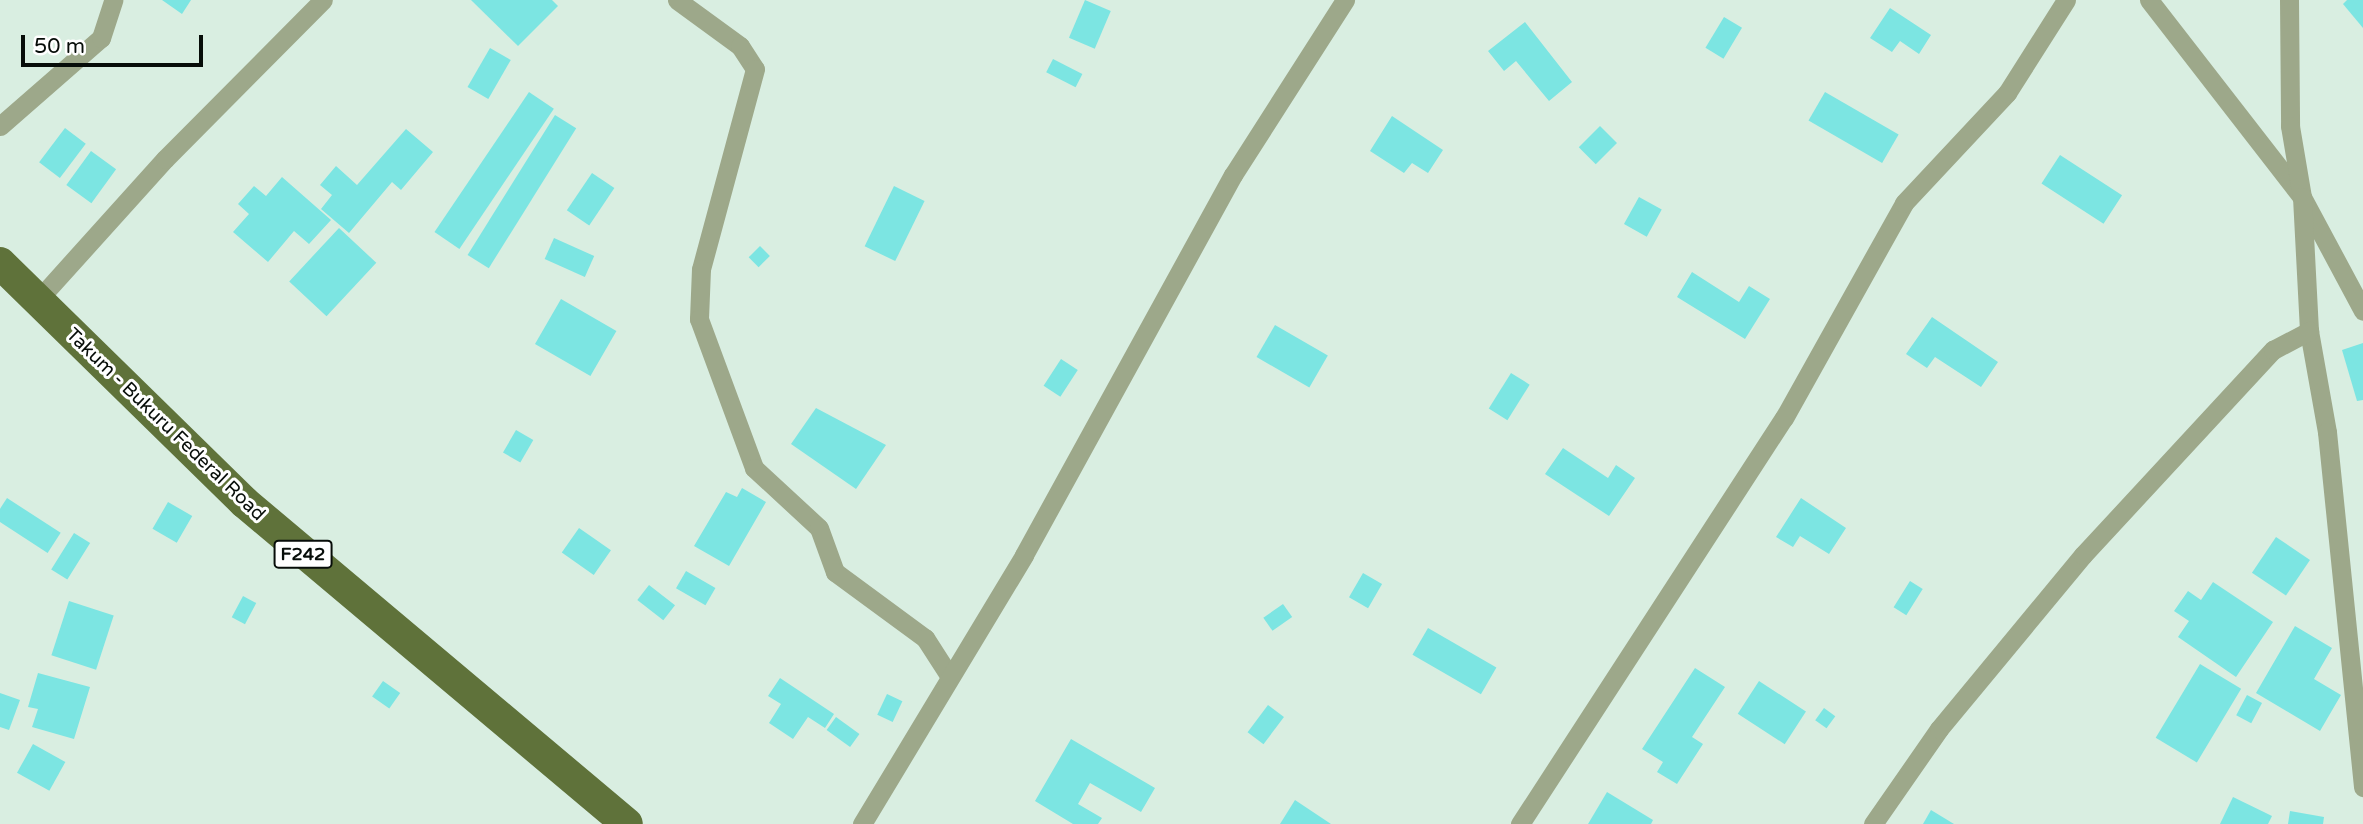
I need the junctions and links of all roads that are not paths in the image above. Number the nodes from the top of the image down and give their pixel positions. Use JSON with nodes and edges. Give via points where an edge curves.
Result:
{"nodes":[{"id":1,"x":113,"y":0,"type":"edge"},
{"id":2,"x":323,"y":0,"type":"edge"},
{"id":3,"x":677,"y":0,"type":"edge"},
{"id":4,"x":1345,"y":0,"type":"edge"},
{"id":5,"x":2066,"y":0,"type":"edge"},
{"id":6,"x":2149,"y":0,"type":"edge"},
{"id":7,"x":2289,"y":0,"type":"edge"},
{"id":8,"x":0,"y":126,"type":"edge"},
{"id":9,"x":2302,"y":197,"type":"junction"},
{"id":10,"x":0,"y":263,"type":"edge"},
{"id":11,"x":37,"y":302,"type":"junction"},
{"id":12,"x":2363,"y":311,"type":"edge"},
{"id":13,"x":2309,"y":331,"type":"junction"},
{"id":14,"x":950,"y":677,"type":"junction"},
{"id":15,"x":2363,"y":787,"type":"edge"},
{"id":16,"x":627,"y":824,"type":"edge"},
{"id":17,"x":862,"y":824,"type":"edge"},
{"id":18,"x":1520,"y":824,"type":"edge"},
{"id":19,"x":1873,"y":824,"type":"edge"}],
"edges":[{"from":1,"to":8,"type":"street","via":[[102,38]]},
{"from":2,"to":11,"type":"street","via":[[164,159]]},
{"from":3,"to":14,"type":"street","via":[[740,46],[755,69],[701,270],[699,319],[754,468],[819,527],[835,572],[925,638]]},
{"from":4,"to":14,"type":"street","via":[[1233,175]]},
{"from":5,"to":18,"type":"street","via":[[2007,93],[1904,204],[1784,418]]},
{"from":6,"to":9,"type":"street"},
{"from":7,"to":9,"type":"street","via":[[2290,127]]},
{"from":9,"to":12,"type":"street"},
{"from":9,"to":13,"type":"street"},
{"from":10,"to":11,"type":"main road","name":"Takum - Bukuru Federal Road","number":"F242"},
{"from":11,"to":16,"type":"main road","name":"Takum - Bukuru Federal Road","number":"F242","via":[[244,502]]},
{"from":13,"to":15,"type":"street","via":[[2327,432]]},
{"from":13,"to":19,"type":"street","via":[[2273,350],[2083,555],[1939,729]]},
{"from":14,"to":17,"type":"street"}]}
